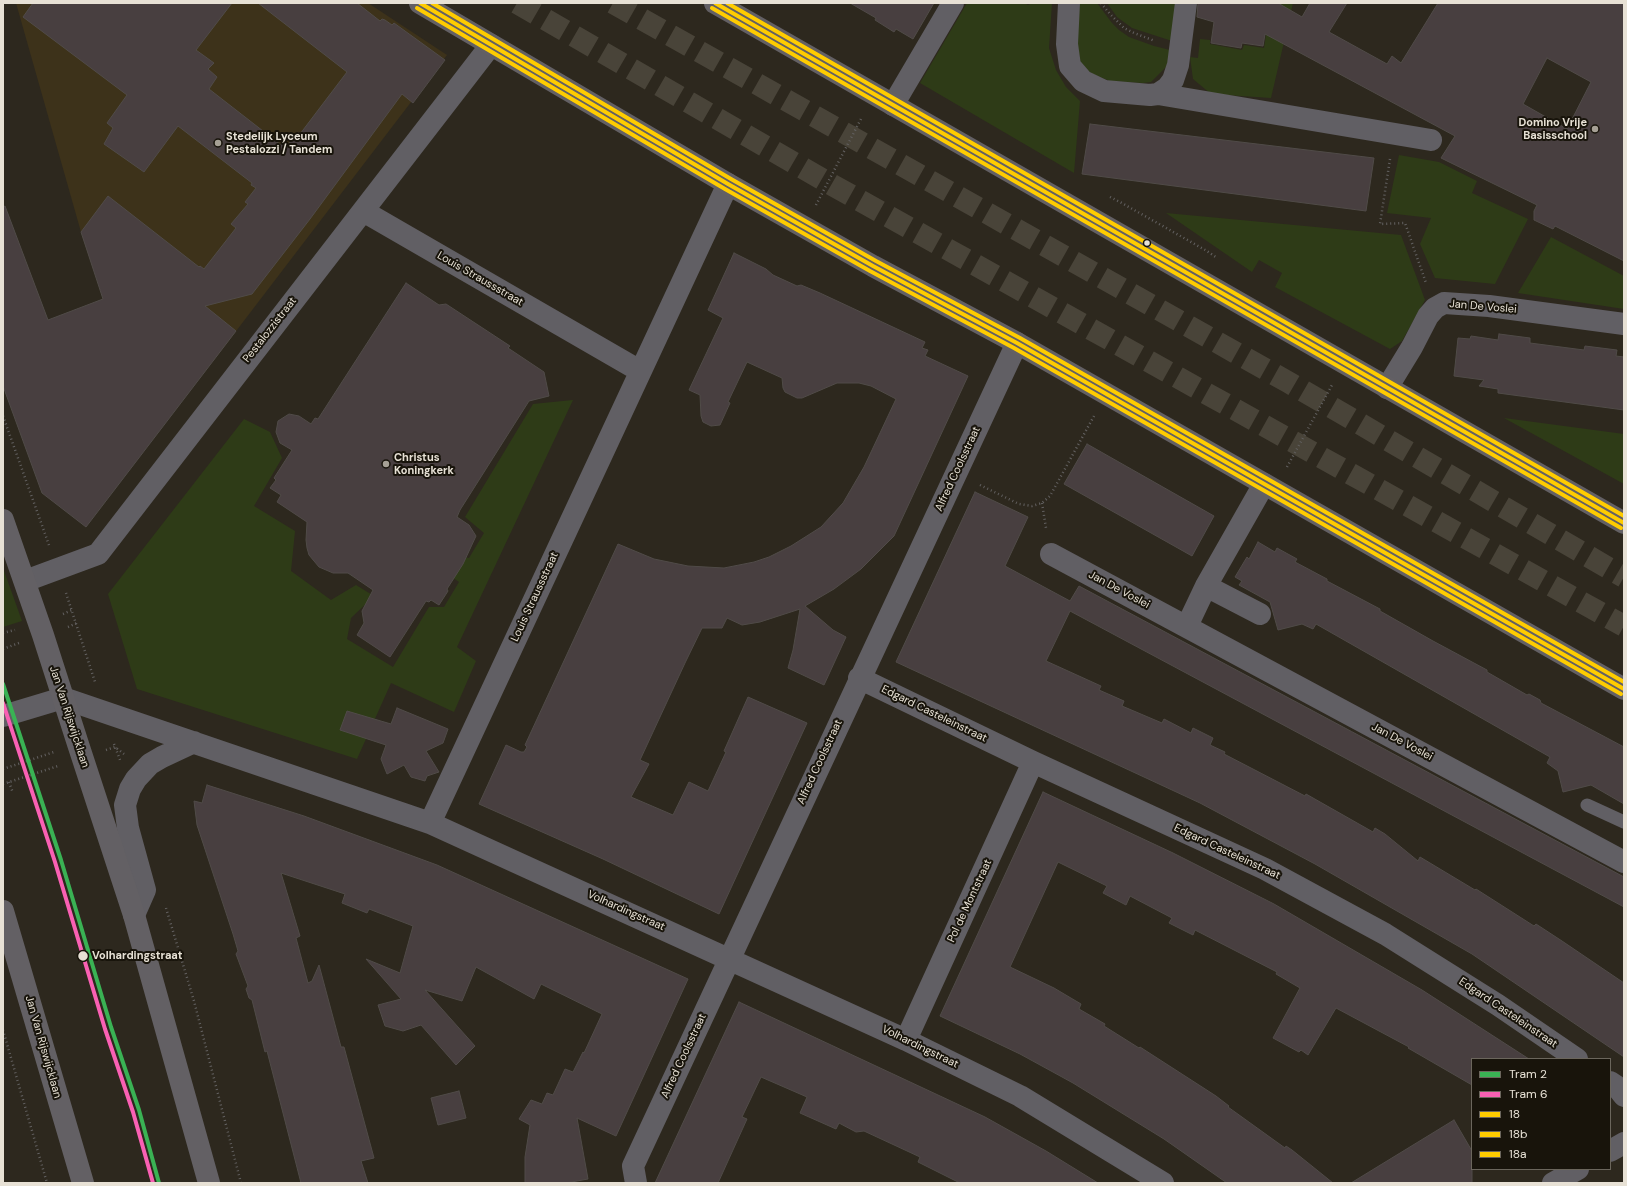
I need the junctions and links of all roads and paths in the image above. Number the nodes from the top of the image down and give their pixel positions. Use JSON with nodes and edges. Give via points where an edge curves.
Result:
{"nodes":[{"id":1,"x":420,"y":3,"type":"edge"},
{"id":2,"x":715,"y":3,"type":"edge"},
{"id":3,"x":953,"y":3,"type":"edge"},
{"id":4,"x":1070,"y":3,"type":"edge"},
{"id":5,"x":1101,"y":3,"type":"edge"},
{"id":6,"x":1186,"y":3,"type":"edge"},
{"id":7,"x":491,"y":45,"type":"junction"},
{"id":8,"x":1181,"y":45,"type":"junction"},
{"id":9,"x":1158,"y":94,"type":"junction"},
{"id":10,"x":893,"y":105,"type":"junction"},
{"id":11,"x":864,"y":113,"type":"dead end"},
{"id":12,"x":1395,"y":134,"type":"junction"},
{"id":13,"x":1431,"y":140,"type":"dead end"},
{"id":14,"x":728,"y":184,"type":"junction"},
{"id":15,"x":809,"y":204,"type":"dead end"},
{"id":16,"x":362,"y":211,"type":"junction"},
{"id":17,"x":1435,"y":308,"type":"junction"},
{"id":18,"x":1624,"y":324,"type":"edge"},
{"id":19,"x":1016,"y":343,"type":"junction"},
{"id":20,"x":640,"y":371,"type":"junction"},
{"id":21,"x":1335,"y":380,"type":"dead end"},
{"id":22,"x":1387,"y":388,"type":"junction"},
{"id":23,"x":1095,"y":414,"type":"dead end"},
{"id":24,"x":3,"y":416,"type":"edge"},
{"id":25,"x":1286,"y":470,"type":"dead end"},
{"id":26,"x":955,"y":474,"type":"junction"},
{"id":27,"x":1264,"y":484,"type":"junction"},
{"id":28,"x":3,"y":520,"type":"edge"},
{"id":29,"x":1624,"y":524,"type":"edge"},
{"id":30,"x":1051,"y":554,"type":"dead end"},
{"id":31,"x":57,"y":569,"type":"junction"},
{"id":32,"x":25,"y":581,"type":"junction"},
{"id":33,"x":1206,"y":586,"type":"junction"},
{"id":34,"x":1260,"y":614,"type":"dead end"},
{"id":35,"x":77,"y":624,"type":"dead end"},
{"id":36,"x":1187,"y":626,"type":"junction"},
{"id":37,"x":860,"y":678,"type":"junction"},
{"id":38,"x":1624,"y":689,"type":"edge"},
{"id":39,"x":63,"y":698,"type":"junction"},
{"id":40,"x":3,"y":716,"type":"edge"},
{"id":41,"x":114,"y":741,"type":"dead end"},
{"id":42,"x":194,"y":742,"type":"junction"},
{"id":43,"x":1033,"y":762,"type":"junction"},
{"id":44,"x":9,"y":782,"type":"dead end"},
{"id":45,"x":130,"y":789,"type":"junction"},
{"id":46,"x":13,"y":793,"type":"dead end"},
{"id":47,"x":1587,"y":805,"type":"dead end"},
{"id":48,"x":1624,"y":822,"type":"edge"},
{"id":49,"x":430,"y":823,"type":"junction"},
{"id":50,"x":1622,"y":856,"type":"edge"},
{"id":51,"x":164,"y":902,"type":"dead end"},
{"id":52,"x":3,"y":911,"type":"edge"},
{"id":53,"x":134,"y":915,"type":"junction"},
{"id":54,"x":730,"y":958,"type":"junction"},
{"id":55,"x":3,"y":1030,"type":"edge"},
{"id":56,"x":906,"y":1040,"type":"junction"},
{"id":57,"x":1576,"y":1058,"type":"edge"},
{"id":58,"x":1611,"y":1083,"type":"edge"},
{"id":59,"x":1624,"y":1096,"type":"edge"},
{"id":60,"x":1624,"y":1143,"type":"edge"},
{"id":61,"x":1611,"y":1150,"type":"edge"},
{"id":62,"x":1576,"y":1170,"type":"edge"},
{"id":63,"x":47,"y":1183,"type":"edge"},
{"id":64,"x":83,"y":1183,"type":"edge"},
{"id":65,"x":209,"y":1183,"type":"edge"},
{"id":66,"x":242,"y":1183,"type":"edge"},
{"id":67,"x":636,"y":1183,"type":"edge"},
{"id":68,"x":1163,"y":1183,"type":"edge"},
{"id":69,"x":1553,"y":1183,"type":"edge"}],
"edges":[{"from":1,"to":7,"type":"main road"},
{"from":2,"to":10,"type":"main road"},
{"from":3,"to":10,"type":"street"},
{"from":4,"to":9,"type":"street","via":[[1067,44],[1070,66],[1083,81],[1104,91]]},
{"from":5,"to":8,"type":"path","via":[[1124,28],[1162,43]]},
{"from":6,"to":8,"type":"street"},
{"from":7,"to":14,"type":"main road"},
{"from":7,"to":16,"type":"street","name":"Pestalozzistraat"},
{"from":8,"to":9,"type":"street","via":[[1173,80]]},
{"from":9,"to":12,"type":"street"},
{"from":10,"to":22,"type":"main road"},
{"from":11,"to":15,"type":"path","via":[[815,207]]},
{"from":12,"to":13,"type":"street"},
{"from":12,"to":17,"type":"path","via":[[1380,224],[1405,223]]},
{"from":14,"to":19,"type":"main road"},
{"from":14,"to":20,"type":"street","name":"Louis Straussstraat"},
{"from":16,"to":20,"type":"street","name":"Louis Straussstraat"},
{"from":16,"to":31,"type":"street","name":"Pestalozzistraat","via":[[98,554]]},
{"from":17,"to":18,"type":"street","name":"Jan De Voslei","via":[[1444,303],[1488,306]]},
{"from":17,"to":22,"type":"street","name":"Jan De Voslei"},
{"from":19,"to":26,"type":"street","name":"Alfred Coolsstraat"},
{"from":19,"to":27,"type":"main road"},
{"from":20,"to":49,"type":"street","name":"Louis Straussstraat"},
{"from":21,"to":25,"type":"path"},
{"from":22,"to":29,"type":"main road"},
{"from":23,"to":26,"type":"path","via":[[1050,496],[1042,503],[1032,506],[1019,504]]},
{"from":24,"to":31,"type":"path"},
{"from":26,"to":37,"type":"street","name":"Alfred Coolsstraat"},
{"from":27,"to":33,"type":"street"},
{"from":27,"to":38,"type":"main road"},
{"from":28,"to":32,"type":"main road","name":"Jan Van Rijswijcklaan"},
{"from":30,"to":36,"type":"street","name":"Jan De Voslei"},
{"from":31,"to":32,"type":"street","name":"Pestalozzistraat"},
{"from":31,"to":35,"type":"path"},
{"from":32,"to":39,"type":"main road","name":"Jan Van Rijswijcklaan"},
{"from":33,"to":34,"type":"street"},
{"from":33,"to":36,"type":"street"},
{"from":36,"to":50,"type":"street","name":"Jan De Voslei"},
{"from":37,"to":43,"type":"street","name":"Edgard Casteleinstraat"},
{"from":37,"to":54,"type":"street","name":"Alfred Coolsstraat"},
{"from":39,"to":40,"type":"street"},
{"from":39,"to":42,"type":"street","name":"Volhardingstraat"},
{"from":39,"to":53,"type":"main road","name":"Jan Van Rijswijcklaan"},
{"from":41,"to":45,"type":"path"},
{"from":42,"to":45,"type":"street","via":[[150,764]]},
{"from":42,"to":49,"type":"street","name":"Volhardingstraat"},
{"from":43,"to":56,"type":"street","name":"Pol de Montstraat"},
{"from":43,"to":57,"type":"street","name":"Edgard Casteleinstraat","via":[[1265,869],[1385,934],[1498,1005]]},
{"from":44,"to":46,"type":"path"},
{"from":45,"to":53,"type":"street","via":[[126,805],[128,828],[146,890]]},
{"from":47,"to":48,"type":"lane"},
{"from":49,"to":54,"type":"street","name":"Volhardingstraat"},
{"from":51,"to":66,"type":"path","via":[[194,1001]]},
{"from":52,"to":64,"type":"main road","name":"Jan Van Rijswijcklaan"},
{"from":53,"to":65,"type":"main road","name":"Jan Van Rijswijcklaan"},
{"from":54,"to":56,"type":"street","name":"Volhardingstraat"},
{"from":54,"to":67,"type":"street","name":"Alfred Coolsstraat","via":[[633,1166]]},
{"from":55,"to":63,"type":"path"},
{"from":56,"to":68,"type":"street","name":"Volhardingstraat","via":[[1020,1096]]},
{"from":58,"to":59,"type":"street"},
{"from":60,"to":61,"type":"street"},
{"from":62,"to":69,"type":"street"}]}
